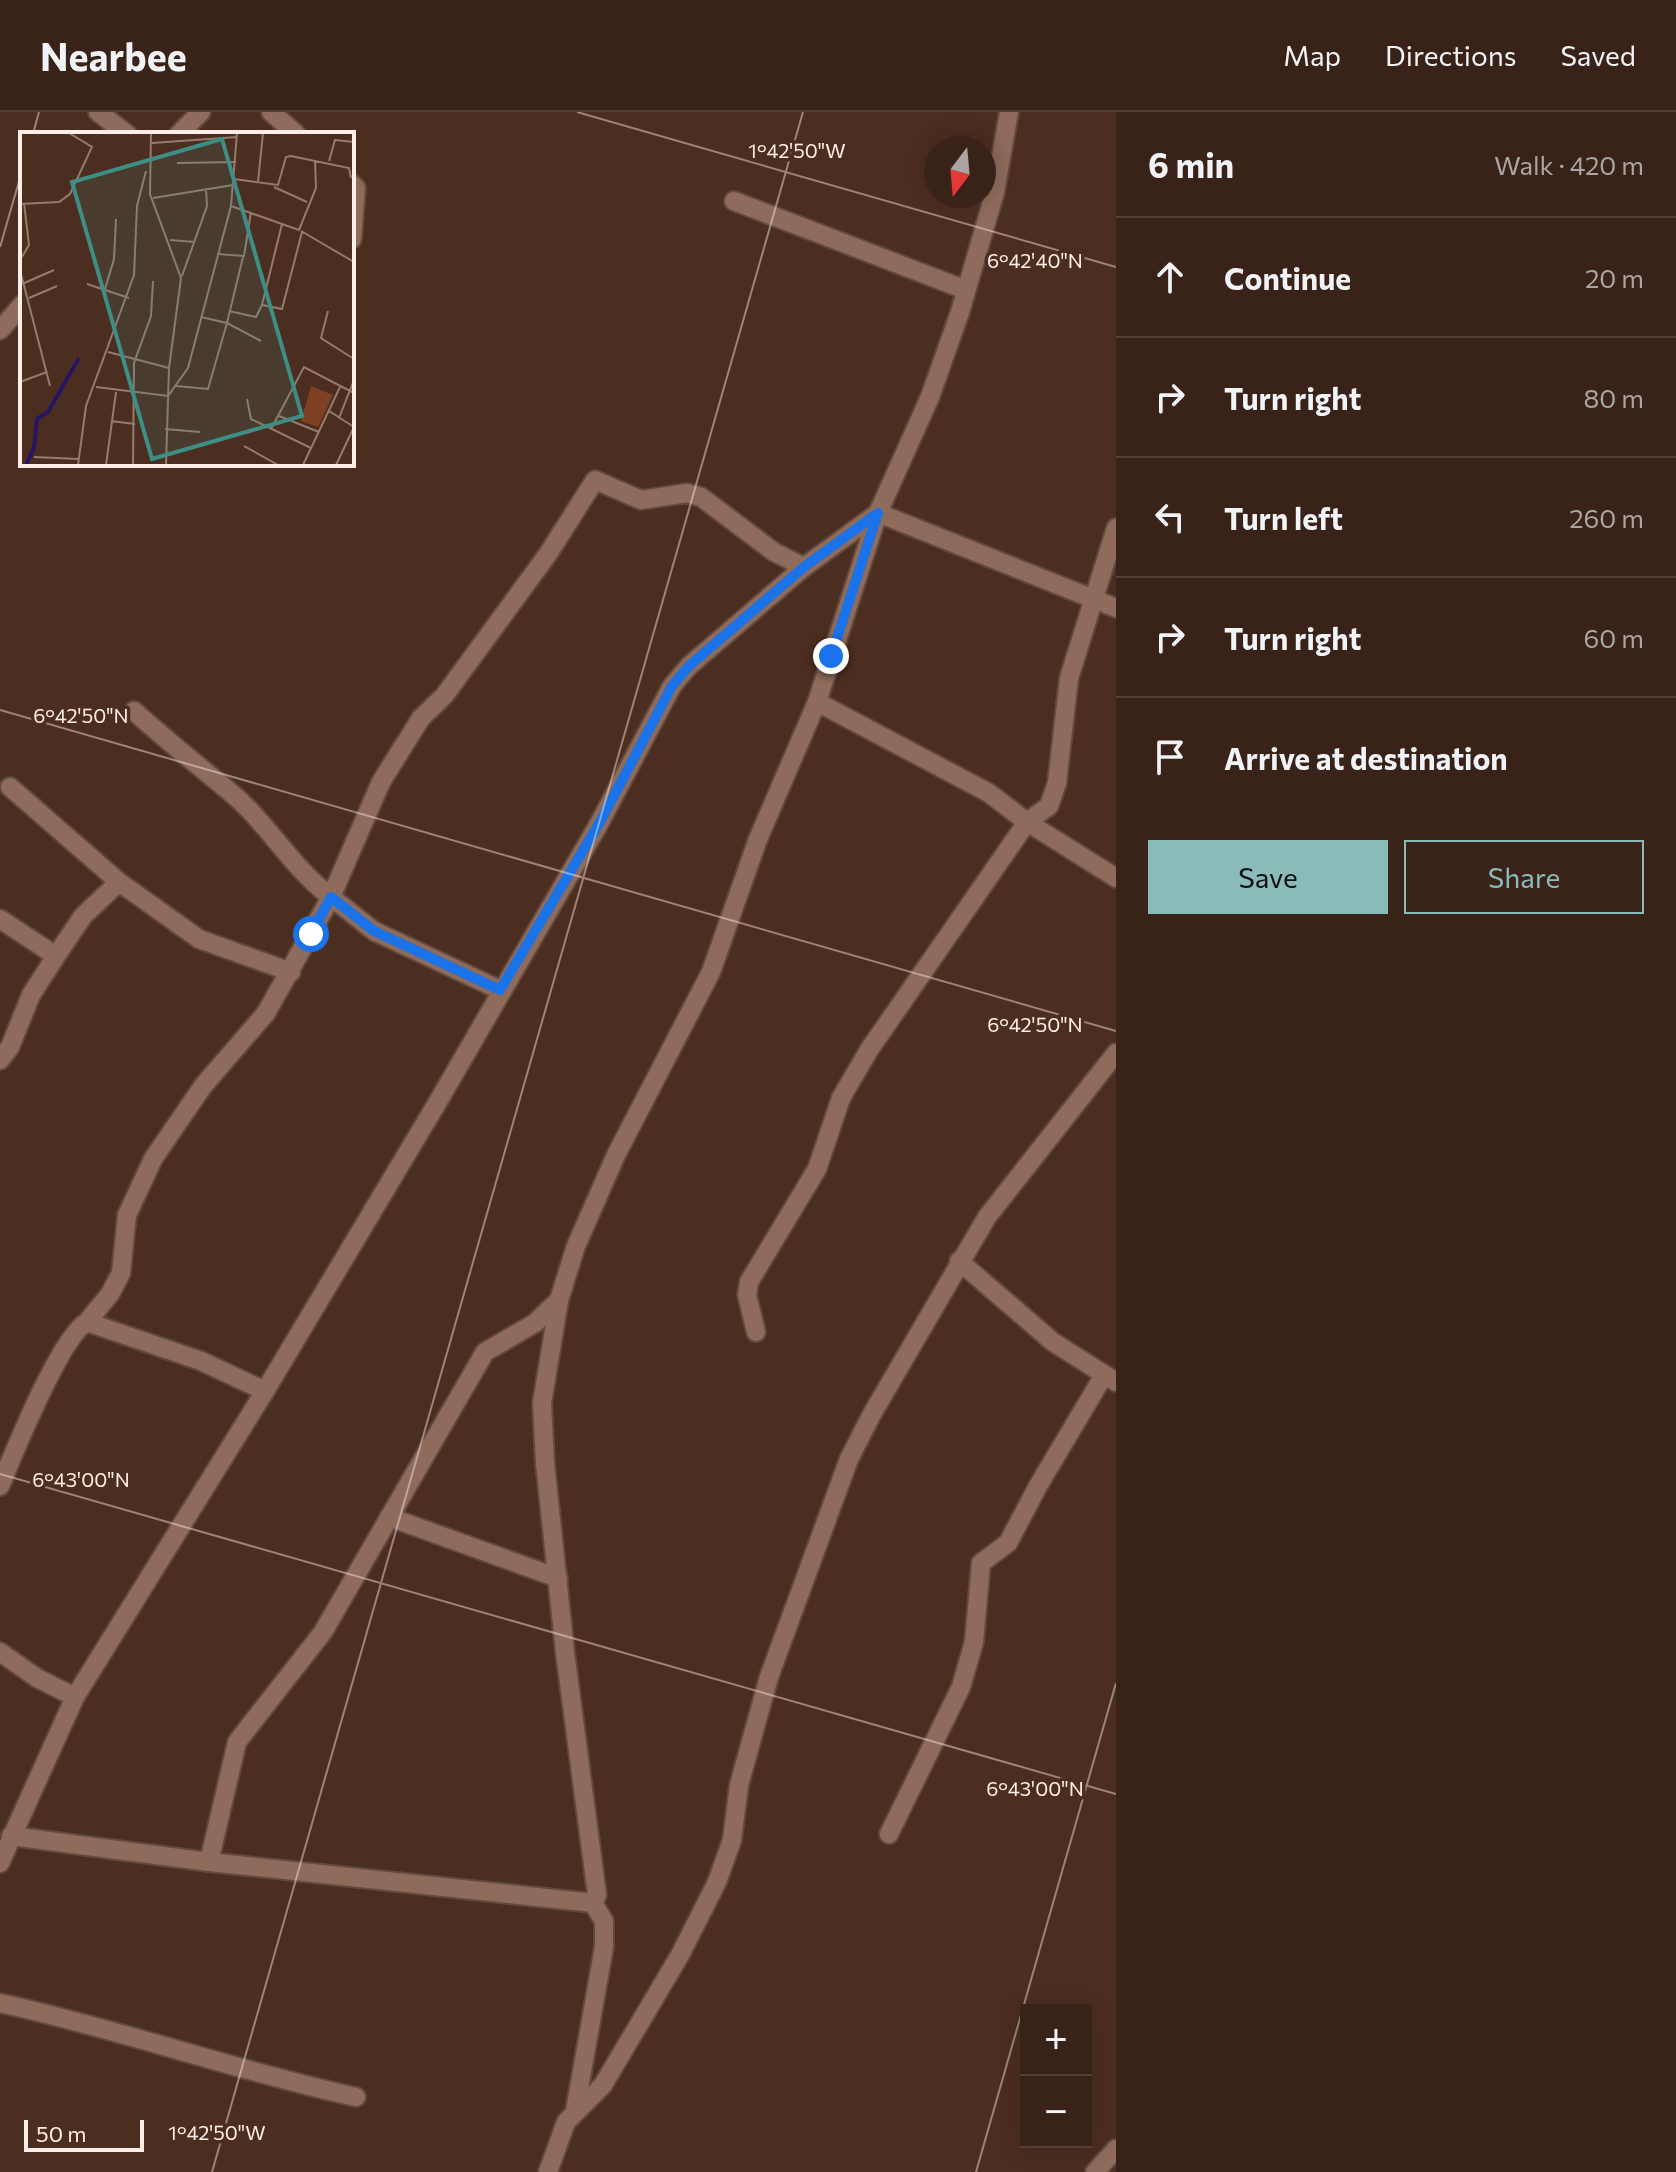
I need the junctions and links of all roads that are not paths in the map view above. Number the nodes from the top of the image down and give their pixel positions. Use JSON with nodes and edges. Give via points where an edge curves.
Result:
{"nodes":[{"id":1,"x":98,"y":112,"type":"edge"},
{"id":2,"x":201,"y":112,"type":"edge"},
{"id":3,"x":271,"y":112,"type":"edge"},
{"id":4,"x":1009,"y":112,"type":"edge"},
{"id":5,"x":124,"y":132,"type":"edge"},
{"id":6,"x":181,"y":132,"type":"edge"},
{"id":7,"x":294,"y":132,"type":"edge"},
{"id":8,"x":354,"y":186,"type":"edge"},
{"id":9,"x":734,"y":201,"type":"dead end"},
{"id":10,"x":354,"y":226,"type":"edge"},
{"id":11,"x":966,"y":290,"type":"junction"},
{"id":12,"x":20,"y":307,"type":"edge"},
{"id":13,"x":0,"y":330,"type":"edge"},
{"id":14,"x":878,"y":513,"type":"junction"},
{"id":15,"x":1116,"y":528,"type":"edge"},
{"id":16,"x":804,"y":567,"type":"junction"},
{"id":17,"x":1093,"y":599,"type":"junction"},
{"id":18,"x":1116,"y":608,"type":"edge"},
{"id":19,"x":817,"y":702,"type":"junction"},
{"id":20,"x":134,"y":711,"type":"dead end"},
{"id":21,"x":10,"y":787,"type":"dead end"},
{"id":22,"x":1027,"y":822,"type":"junction"},
{"id":23,"x":1116,"y":878,"type":"edge"},
{"id":24,"x":119,"y":882,"type":"junction"},
{"id":25,"x":331,"y":897,"type":"junction"},
{"id":26,"x":0,"y":919,"type":"edge"},
{"id":27,"x":56,"y":956,"type":"junction"},
{"id":28,"x":291,"y":972,"type":"junction"},
{"id":29,"x":500,"y":990,"type":"junction"},
{"id":30,"x":1116,"y":1053,"type":"edge"},
{"id":31,"x":0,"y":1060,"type":"edge"},
{"id":32,"x":959,"y":1261,"type":"junction"},
{"id":33,"x":559,"y":1300,"type":"junction"},
{"id":34,"x":87,"y":1322,"type":"junction"},
{"id":35,"x":756,"y":1332,"type":"dead end"},
{"id":36,"x":1110,"y":1379,"type":"edge"},
{"id":37,"x":265,"y":1391,"type":"junction"},
{"id":38,"x":0,"y":1486,"type":"edge"},
{"id":39,"x":389,"y":1517,"type":"junction"},
{"id":40,"x":558,"y":1578,"type":"junction"},
{"id":41,"x":0,"y":1652,"type":"edge"},
{"id":42,"x":75,"y":1697,"type":"junction"},
{"id":43,"x":889,"y":1834,"type":"dead end"},
{"id":44,"x":11,"y":1836,"type":"junction"},
{"id":45,"x":209,"y":1862,"type":"junction"},
{"id":46,"x":0,"y":1863,"type":"edge"},
{"id":47,"x":593,"y":1903,"type":"junction"},
{"id":48,"x":0,"y":2003,"type":"edge"},
{"id":49,"x":356,"y":2097,"type":"dead end"},
{"id":50,"x":575,"y":2111,"type":"junction"},
{"id":51,"x":1116,"y":2149,"type":"edge"},
{"id":52,"x":548,"y":2172,"type":"edge"},
{"id":53,"x":1095,"y":2172,"type":"edge"}],
"edges":[{"from":1,"to":5,"type":"street"},
{"from":2,"to":6,"type":"street"},
{"from":3,"to":7,"type":"street"},
{"from":4,"to":11,"type":"street","via":[[995,192]]},
{"from":8,"to":10,"type":"street"},
{"from":9,"to":11,"type":"street"},
{"from":11,"to":14,"type":"street","via":[[930,397]]},
{"from":12,"to":13,"type":"street"},
{"from":14,"to":16,"type":"street"},
{"from":14,"to":17,"type":"street"},
{"from":14,"to":19,"type":"street"},
{"from":15,"to":17,"type":"street"},
{"from":16,"to":25,"type":"street","via":[[774,552],[701,497],[687,493],[641,500],[595,480],[539,566],[413,731],[381,782]]},
{"from":16,"to":29,"type":"street","via":[[672,686],[600,822]]},
{"from":17,"to":18,"type":"street"},
{"from":17,"to":22,"type":"street","via":[[1069,678],[1057,783],[1049,806]]},
{"from":19,"to":22,"type":"street","via":[[989,793]]},
{"from":19,"to":33,"type":"street","via":[[758,839],[711,972],[616,1155]]},
{"from":20,"to":25,"type":"street","via":[[230,791],[307,879]]},
{"from":21,"to":24,"type":"street"},
{"from":22,"to":23,"type":"street"},
{"from":22,"to":35,"type":"street","via":[[841,1098],[817,1169],[749,1282]]},
{"from":24,"to":27,"type":"street","via":[[83,916]]},
{"from":24,"to":28,"type":"street","via":[[199,939]]},
{"from":25,"to":28,"type":"street"},
{"from":25,"to":29,"type":"street","via":[[374,931]]},
{"from":26,"to":27,"type":"street"},
{"from":27,"to":31,"type":"street"},
{"from":28,"to":34,"type":"street","via":[[266,1013],[203,1086],[153,1159],[127,1215],[121,1273]]},
{"from":29,"to":37,"type":"street"},
{"from":30,"to":32,"type":"street","via":[[987,1217]]},
{"from":32,"to":36,"type":"street","via":[[1053,1342]]},
{"from":32,"to":50,"type":"street","via":[[849,1459],[769,1677],[739,1785],[732,1840],[717,1882],[603,2085]]},
{"from":33,"to":39,"type":"street","via":[[535,1323],[485,1352]]},
{"from":33,"to":40,"type":"street","via":[[542,1403]]},
{"from":34,"to":37,"type":"street","via":[[201,1361]]},
{"from":34,"to":38,"type":"street","via":[[59,1355]]},
{"from":36,"to":43,"type":"street","via":[[1038,1486],[1008,1543],[981,1563],[974,1642],[961,1687]]},
{"from":37,"to":42,"type":"street"},
{"from":39,"to":40,"type":"street"},
{"from":39,"to":45,"type":"street","via":[[323,1632],[237,1742]]},
{"from":40,"to":47,"type":"street","via":[[597,1895]]},
{"from":41,"to":42,"type":"street"},
{"from":42,"to":44,"type":"street"},
{"from":44,"to":45,"type":"street"},
{"from":44,"to":46,"type":"street"},
{"from":45,"to":47,"type":"street"},
{"from":47,"to":50,"type":"street","via":[[604,1921],[605,1936]]},
{"from":48,"to":49,"type":"street"},
{"from":50,"to":52,"type":"street"},
{"from":51,"to":53,"type":"street"}]}
